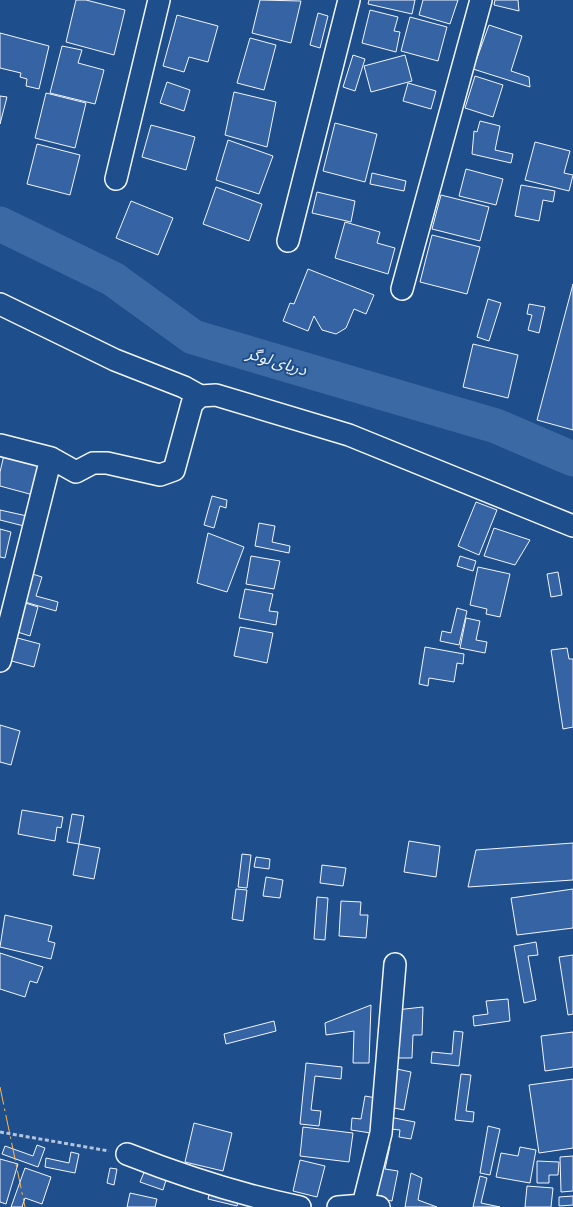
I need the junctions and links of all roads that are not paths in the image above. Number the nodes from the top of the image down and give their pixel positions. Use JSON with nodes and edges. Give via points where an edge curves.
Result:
{"nodes":[{"id":1,"x":159,"y":0,"type":"edge"},
{"id":2,"x":349,"y":0,"type":"edge"},
{"id":3,"x":481,"y":0,"type":"edge"},
{"id":4,"x":116,"y":179,"type":"dead end"},
{"id":5,"x":288,"y":241,"type":"dead end"},
{"id":6,"x":402,"y":289,"type":"dead end"},
{"id":7,"x":0,"y":304,"type":"edge"},
{"id":8,"x":200,"y":396,"type":"junction"},
{"id":9,"x":0,"y":445,"type":"edge"},
{"id":10,"x":51,"y":458,"type":"junction"},
{"id":11,"x":573,"y":526,"type":"edge"},
{"id":12,"x":0,"y":661,"type":"edge"},
{"id":13,"x":395,"y":964,"type":"dead end"},
{"id":14,"x":127,"y":1154,"type":"road end"},
{"id":15,"x":371,"y":1206,"type":"edge"},
{"id":16,"x":300,"y":1207,"type":"edge"},
{"id":17,"x":338,"y":1207,"type":"edge"}],
"edges":[{"from":1,"to":4,"type":"street"},
{"from":2,"to":5,"type":"street"},
{"from":3,"to":6,"type":"street"},
{"from":7,"to":8,"type":"street","via":[[115,360],[184,386]]},
{"from":8,"to":10,"type":"street","via":[[192,404],[174,470],[160,475],[93,463],[76,472]]},
{"from":8,"to":11,"type":"street","via":[[216,395],[348,435]]},
{"from":9,"to":10,"type":"street"},
{"from":10,"to":12,"type":"street"},
{"from":13,"to":15,"type":"street","via":[[381,1132]]},
{"from":14,"to":16,"type":"street","via":[[177,1173]]},
{"from":15,"to":17,"type":"street"}]}
